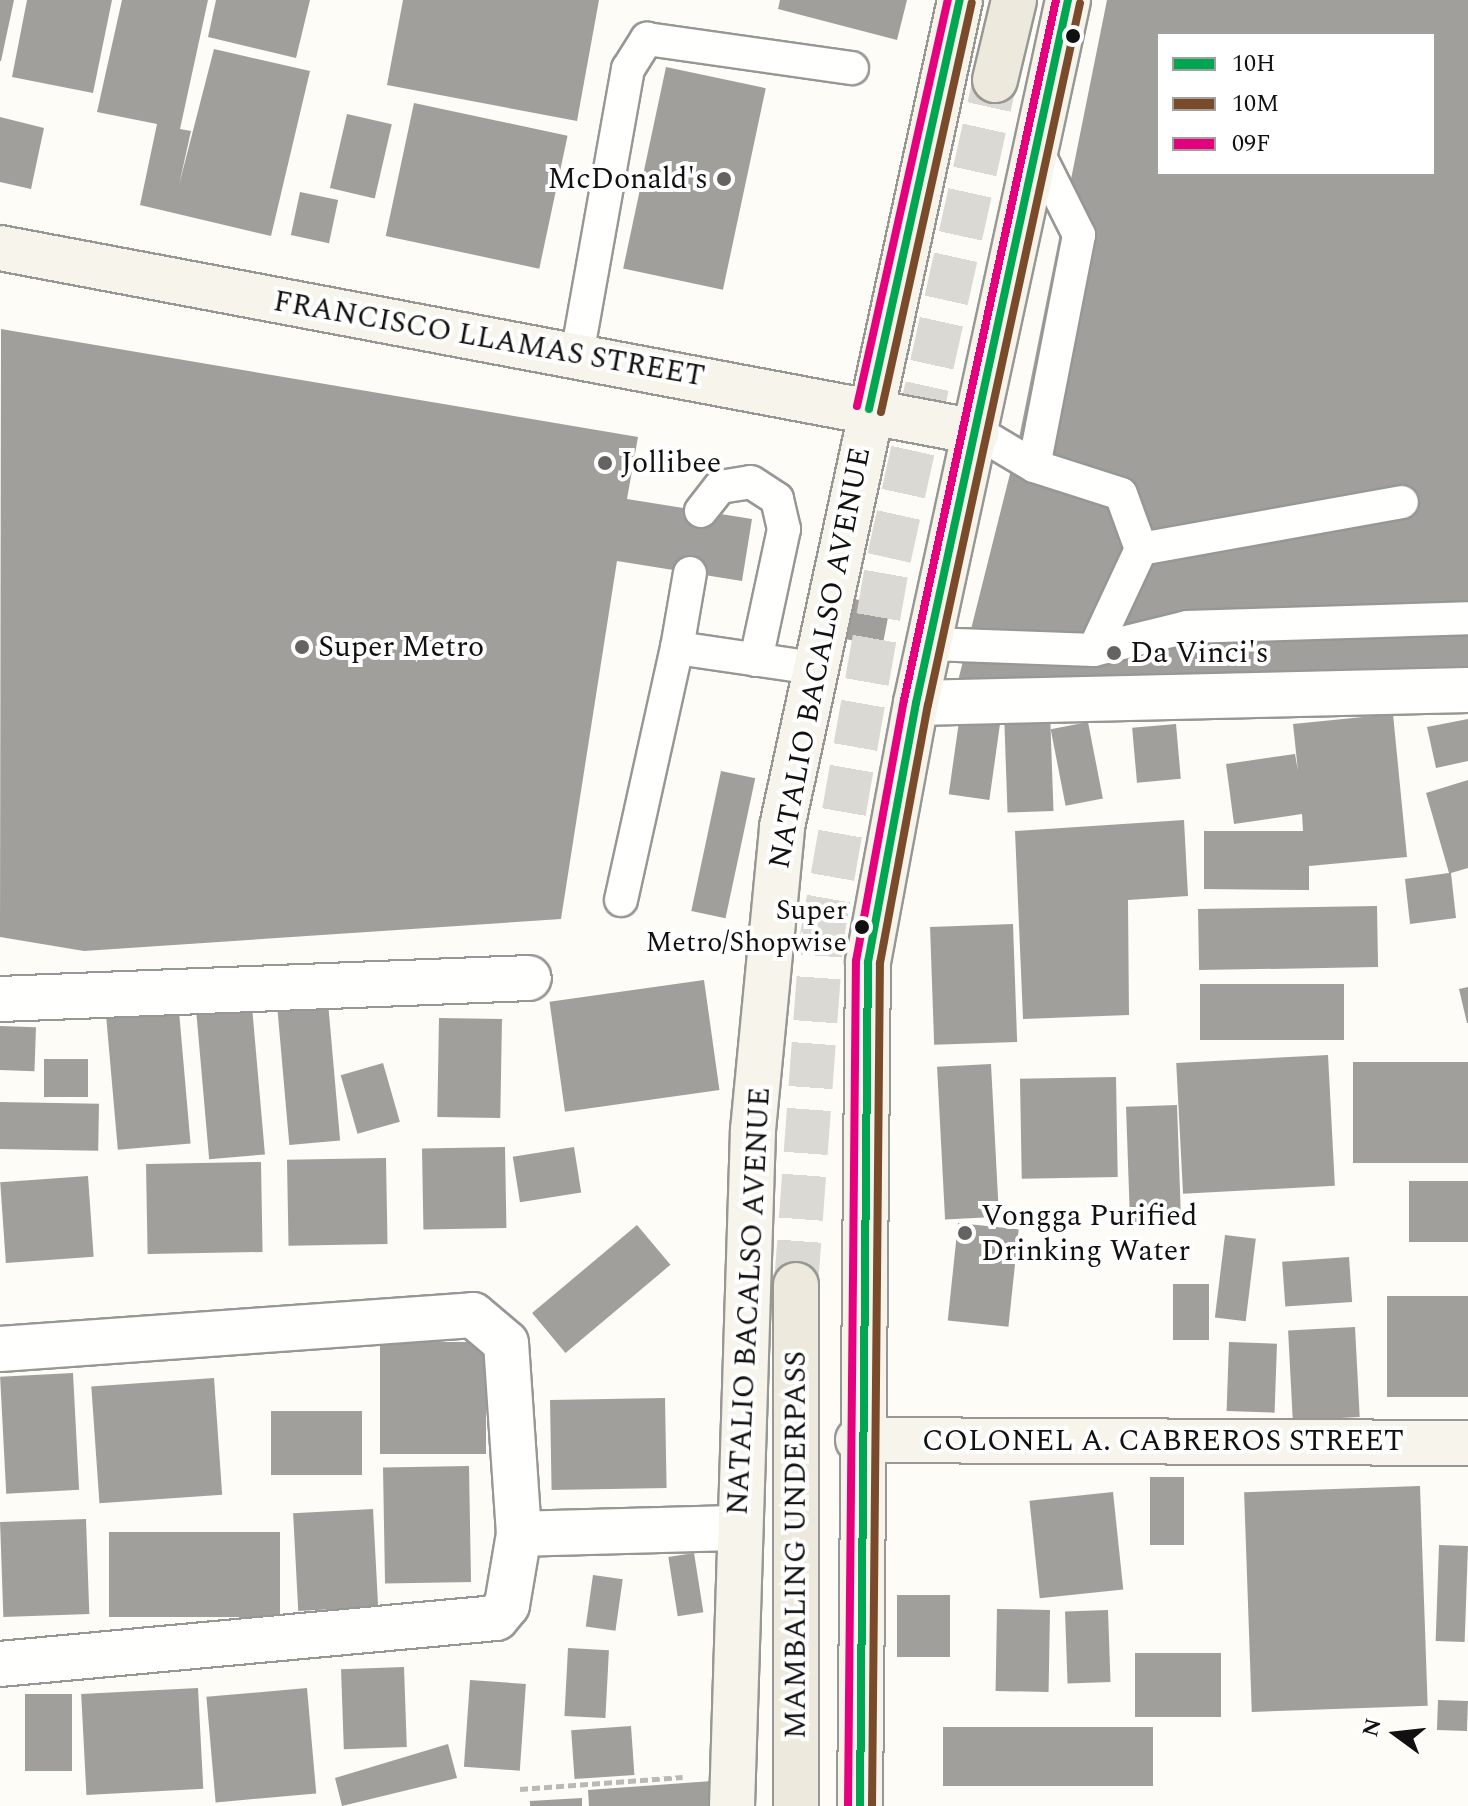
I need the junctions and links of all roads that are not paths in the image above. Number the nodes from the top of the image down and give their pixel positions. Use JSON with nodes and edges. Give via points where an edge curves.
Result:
{"nodes":[{"id":1,"x":960,"y":0,"type":"edge"},
{"id":2,"x":1014,"y":0,"type":"edge"},
{"id":3,"x":1068,"y":0,"type":"edge"},
{"id":4,"x":852,"y":68,"type":"dead end"},
{"id":5,"x":995,"y":80,"type":"tunnel mouth"},
{"id":6,"x":1036,"y":149,"type":"junction"},
{"id":7,"x":0,"y":248,"type":"edge"},
{"id":8,"x":577,"y":355,"type":"junction"},
{"id":9,"x":869,"y":409,"type":"junction"},
{"id":10,"x":977,"y":432,"type":"junction"},
{"id":11,"x":1034,"y":466,"type":"junction"},
{"id":12,"x":1402,"y":502,"type":"dead end"},
{"id":13,"x":701,"y":511,"type":"dead end"},
{"id":14,"x":1141,"y":549,"type":"junction"},
{"id":15,"x":690,"y":573,"type":"dead end"},
{"id":16,"x":1468,"y":618,"type":"edge"},
{"id":17,"x":930,"y":644,"type":"junction"},
{"id":18,"x":677,"y":648,"type":"junction"},
{"id":19,"x":1094,"y":650,"type":"junction"},
{"id":20,"x":756,"y":660,"type":"junction"},
{"id":21,"x":814,"y":668,"type":"junction"},
{"id":22,"x":1468,"y":690,"type":"edge"},
{"id":23,"x":916,"y":703,"type":"junction"},
{"id":24,"x":621,"y":900,"type":"dead end"},
{"id":25,"x":529,"y":978,"type":"dead end"},
{"id":26,"x":0,"y":999,"type":"edge"},
{"id":27,"x":796,"y":1285,"type":"tunnel mouth"},
{"id":28,"x":0,"y":1349,"type":"edge"},
{"id":29,"x":858,"y":1440,"type":"junction"},
{"id":30,"x":1468,"y":1443,"type":"edge"},
{"id":31,"x":739,"y":1528,"type":"junction"},
{"id":32,"x":519,"y":1534,"type":"junction"},
{"id":33,"x":0,"y":1664,"type":"edge"},
{"id":34,"x":732,"y":1790,"type":"edge"},
{"id":35,"x":796,"y":1806,"type":"edge"},
{"id":36,"x":860,"y":1806,"type":"edge"}],
"edges":[{"from":1,"to":9,"type":"main road","name":"NATALIO BACALSO AVENUE"},
{"from":2,"to":5,"type":"main road"},
{"from":3,"to":6,"type":"main road"},
{"from":4,"to":8,"type":"lane","via":[[647,39],[628,69]]},
{"from":6,"to":10,"type":"main road"},
{"from":6,"to":11,"type":"lane","via":[[1079,235]]},
{"from":7,"to":8,"type":"main road","name":"FRANCISCO LLAMAS STREET"},
{"from":8,"to":9,"type":"main road","name":"FRANCISCO LLAMAS STREET"},
{"from":9,"to":10,"type":"main road","name":"FRANCISCO LLAMAS STREET"},
{"from":9,"to":21,"type":"main road","name":"NATALIO BACALSO AVENUE"},
{"from":10,"to":11,"type":"lane"},
{"from":10,"to":17,"type":"main road"},
{"from":11,"to":14,"type":"lane","via":[[1121,494]]},
{"from":12,"to":14,"type":"lane"},
{"from":13,"to":20,"type":"lane","via":[[720,487],[736,484],[751,482],[777,499],[784,529]]},
{"from":14,"to":19,"type":"lane"},
{"from":15,"to":18,"type":"lane"},
{"from":16,"to":19,"type":"lane","via":[[1187,627]]},
{"from":17,"to":19,"type":"lane"},
{"from":17,"to":23,"type":"main road"},
{"from":18,"to":20,"type":"lane"},
{"from":18,"to":24,"type":"lane"},
{"from":20,"to":21,"type":"lane"},
{"from":21,"to":31,"type":"main road","name":"NATALIO BACALSO AVENUE","via":[[782,827],[753,1130]]},
{"from":22,"to":23,"type":"street"},
{"from":23,"to":29,"type":"main road","via":[[868,962]]},
{"from":25,"to":26,"type":"street"},
{"from":27,"to":35,"type":"main road","name":"MAMBALING UNDERPASS"},
{"from":28,"to":32,"type":"street","via":[[473,1315],[506,1343]]},
{"from":29,"to":30,"type":"main road","name":"COLONEL A. CABREROS STREET"},
{"from":29,"to":36,"type":"main road"},
{"from":31,"to":32,"type":"street"},
{"from":31,"to":34,"type":"main road","name":"NATALIO BACALSO AVENUE"},
{"from":32,"to":33,"type":"street","via":[[507,1605],[496,1618]]}]}
